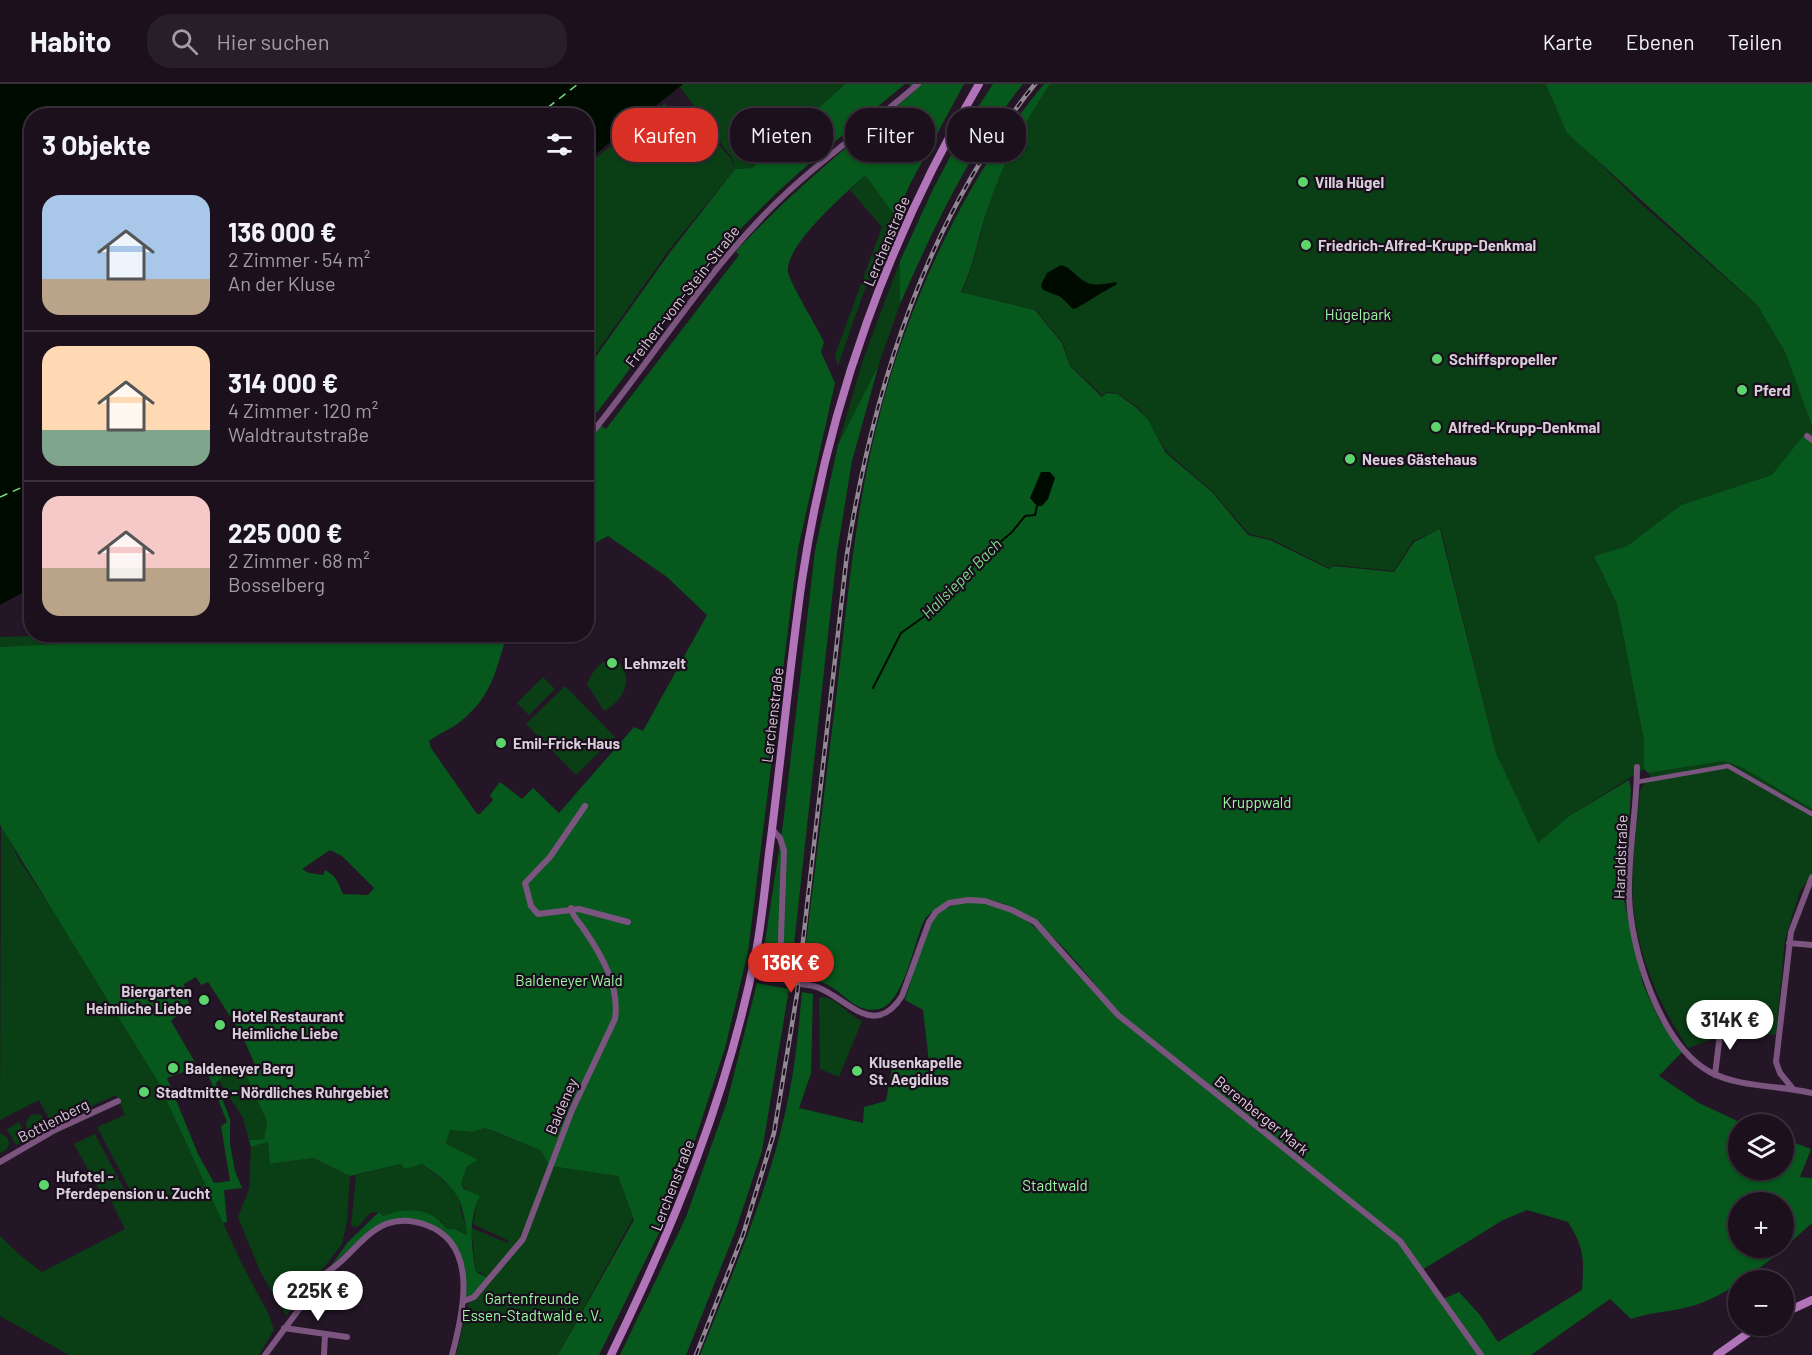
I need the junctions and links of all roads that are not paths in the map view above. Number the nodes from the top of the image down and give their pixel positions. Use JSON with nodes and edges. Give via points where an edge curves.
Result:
{"nodes":[{"id":1,"x":918,"y":84,"type":"edge"},
{"id":2,"x":979,"y":84,"type":"edge"},
{"id":3,"x":594,"y":429,"type":"edge"},
{"id":4,"x":1637,"y":767,"type":"dead end"},
{"id":5,"x":1637,"y":782,"type":"junction"},
{"id":6,"x":585,"y":806,"type":"dead end"},
{"id":7,"x":1812,"y":814,"type":"edge"},
{"id":8,"x":772,"y":830,"type":"junction"},
{"id":9,"x":1812,"y":877,"type":"edge"},
{"id":10,"x":571,"y":909,"type":"junction"},
{"id":11,"x":628,"y":922,"type":"dead end"},
{"id":12,"x":1789,"y":943,"type":"junction"},
{"id":13,"x":1812,"y":945,"type":"edge"},
{"id":14,"x":1720,"y":1034,"type":"dead end"},
{"id":15,"x":1715,"y":1075,"type":"junction"},
{"id":16,"x":1793,"y":1089,"type":"junction"},
{"id":17,"x":1812,"y":1093,"type":"edge"},
{"id":18,"x":118,"y":1101,"type":"dead end"},
{"id":19,"x":0,"y":1162,"type":"edge"},
{"id":20,"x":464,"y":1301,"type":"junction"},
{"id":21,"x":1811,"y":1301,"type":"edge"},
{"id":22,"x":1794,"y":1309,"type":"edge"},
{"id":23,"x":284,"y":1328,"type":"junction"},
{"id":24,"x":326,"y":1335,"type":"junction"},
{"id":25,"x":1744,"y":1336,"type":"edge"},
{"id":26,"x":347,"y":1337,"type":"dead end"},
{"id":27,"x":265,"y":1355,"type":"edge"},
{"id":28,"x":324,"y":1355,"type":"edge"},
{"id":29,"x":452,"y":1355,"type":"edge"},
{"id":30,"x":611,"y":1355,"type":"edge"},
{"id":31,"x":1481,"y":1355,"type":"edge"},
{"id":32,"x":1717,"y":1355,"type":"edge"}],
"edges":[{"from":1,"to":3,"type":"street","name":"Freiherr-vom-Stein-Straße","via":[[828,155],[769,210],[713,271]]},
{"from":2,"to":8,"type":"main road","name":"Lerchenstraße","via":[[928,175],[892,258],[827,449],[803,578]]},
{"from":4,"to":5,"type":"street","name":"Haraldstraße"},
{"from":5,"to":7,"type":"street","via":[[1728,766]]},
{"from":5,"to":15,"type":"street","name":"Haraldstraße","via":[[1629,896],[1634,935],[1654,999],[1673,1036],[1697,1064]]},
{"from":6,"to":10,"type":"street","via":[[555,850],[525,884],[531,906],[538,914]]},
{"from":8,"to":30,"type":"main road","name":"Lerchenstraße","via":[[756,950],[714,1113],[667,1238]]},
{"from":8,"to":31,"type":"street","name":"Berenberger Mark","via":[[780,838],[785,859],[781,975],[789,982],[815,986],[861,1015],[881,1014],[897,1004],[929,922],[942,907],[968,900],[1012,910],[1040,926],[1118,1015],[1400,1241]]},
{"from":9,"to":12,"type":"street"},
{"from":10,"to":11,"type":"street"},
{"from":10,"to":20,"type":"street","name":"Baldeney","via":[[604,961],[614,992],[615,1019],[572,1110],[523,1239],[481,1289]]},
{"from":12,"to":13,"type":"street"},
{"from":12,"to":16,"type":"street","via":[[1776,1062]]},
{"from":14,"to":15,"type":"street"},
{"from":15,"to":16,"type":"street","name":"Haraldstraße"},
{"from":16,"to":17,"type":"street","name":"Haraldstraße"},
{"from":18,"to":19,"type":"street","name":"Bottlenberg","via":[[55,1130]]},
{"from":20,"to":23,"type":"street","via":[[459,1262],[449,1240],[424,1224],[395,1222],[373,1231],[326,1274]]},
{"from":20,"to":29,"type":"street"},
{"from":21,"to":22,"type":"main road"},
{"from":23,"to":24,"type":"street"},
{"from":23,"to":27,"type":"street"},
{"from":24,"to":26,"type":"street"},
{"from":24,"to":28,"type":"street"},
{"from":25,"to":32,"type":"main road"}]}
